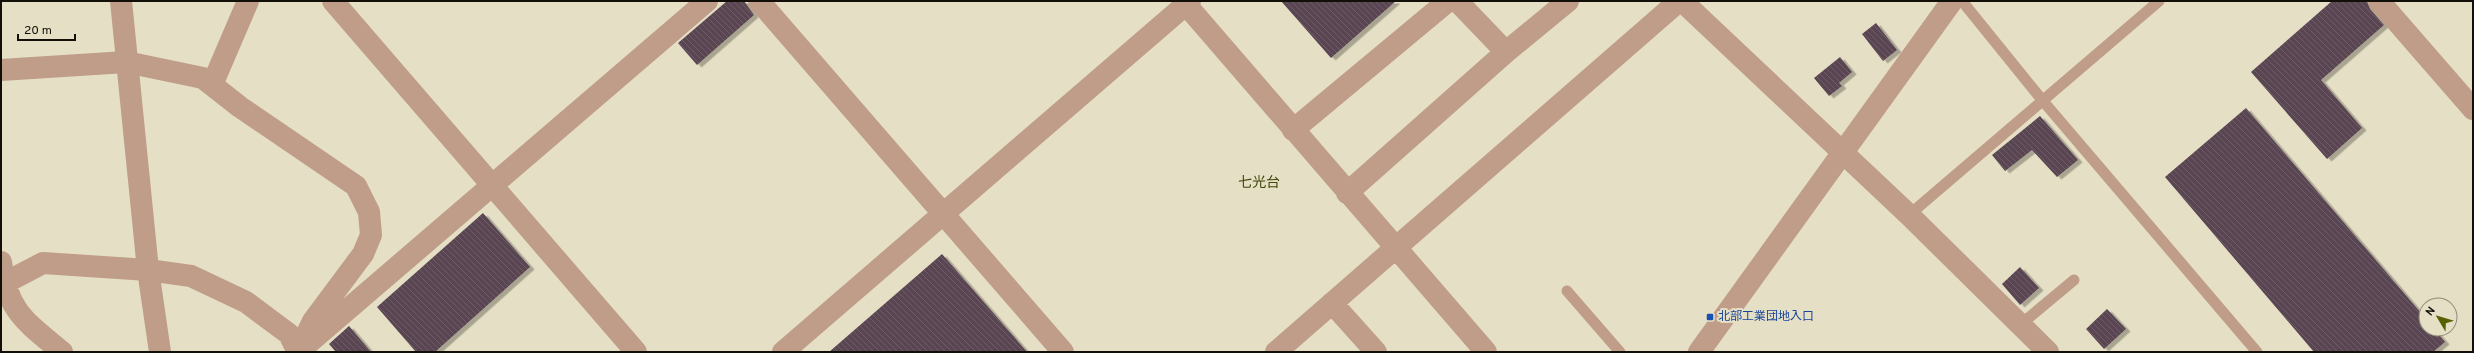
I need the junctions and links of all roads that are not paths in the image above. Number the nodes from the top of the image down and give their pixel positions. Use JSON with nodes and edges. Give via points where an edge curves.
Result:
{"nodes":[{"id":1,"x":121,"y":1,"type":"edge"},
{"id":2,"x":248,"y":1,"type":"edge"},
{"id":3,"x":333,"y":1,"type":"edge"},
{"id":4,"x":706,"y":1,"type":"edge"},
{"id":5,"x":759,"y":1,"type":"edge"},
{"id":6,"x":1448,"y":1,"type":"edge"},
{"id":7,"x":1457,"y":1,"type":"edge"},
{"id":8,"x":1568,"y":1,"type":"edge"},
{"id":9,"x":1681,"y":1,"type":"edge"},
{"id":10,"x":1952,"y":1,"type":"edge"},
{"id":11,"x":1962,"y":1,"type":"edge"},
{"id":12,"x":2159,"y":1,"type":"edge"},
{"id":13,"x":2379,"y":1,"type":"edge"},
{"id":14,"x":1186,"y":2,"type":"edge"},
{"id":15,"x":1506,"y":52,"type":"junction"},
{"id":16,"x":126,"y":62,"type":"junction"},
{"id":17,"x":1,"y":70,"type":"edge"},
{"id":18,"x":212,"y":85,"type":"junction"},
{"id":19,"x":2043,"y":101,"type":"junction"},
{"id":20,"x":2473,"y":109,"type":"edge"},
{"id":21,"x":1293,"y":130,"type":"junction"},
{"id":22,"x":1843,"y":153,"type":"junction"},
{"id":23,"x":494,"y":185,"type":"junction"},
{"id":24,"x":1347,"y":192,"type":"junction"},
{"id":25,"x":944,"y":215,"type":"junction"},
{"id":26,"x":1909,"y":215,"type":"junction"},
{"id":27,"x":1395,"y":249,"type":"junction"},
{"id":28,"x":1,"y":262,"type":"edge"},
{"id":29,"x":148,"y":270,"type":"junction"},
{"id":30,"x":2074,"y":280,"type":"dead end"},
{"id":31,"x":2,"y":284,"type":"edge"},
{"id":32,"x":1567,"y":291,"type":"dead end"},
{"id":33,"x":1332,"y":303,"type":"junction"},
{"id":34,"x":2020,"y":325,"type":"junction"},
{"id":35,"x":2252,"y":350,"type":"edge"},
{"id":36,"x":62,"y":352,"type":"edge"},
{"id":37,"x":160,"y":352,"type":"edge"},
{"id":38,"x":298,"y":352,"type":"edge"},
{"id":39,"x":636,"y":352,"type":"edge"},
{"id":40,"x":783,"y":352,"type":"edge"},
{"id":41,"x":1063,"y":352,"type":"edge"},
{"id":42,"x":1276,"y":352,"type":"edge"},
{"id":43,"x":1376,"y":352,"type":"edge"},
{"id":44,"x":1486,"y":352,"type":"edge"},
{"id":45,"x":1620,"y":352,"type":"edge"},
{"id":46,"x":1699,"y":352,"type":"edge"},
{"id":47,"x":2048,"y":352,"type":"edge"}],
"edges":[{"from":1,"to":16,"type":"street"},
{"from":2,"to":18,"type":"street"},
{"from":3,"to":23,"type":"street"},
{"from":4,"to":23,"type":"street"},
{"from":5,"to":25,"type":"street"},
{"from":6,"to":21,"type":"street"},
{"from":7,"to":15,"type":"street"},
{"from":8,"to":15,"type":"street"},
{"from":9,"to":22,"type":"street"},
{"from":9,"to":27,"type":"street"},
{"from":10,"to":22,"type":"street"},
{"from":11,"to":19,"type":"lane"},
{"from":12,"to":19,"type":"lane"},
{"from":13,"to":20,"type":"street"},
{"from":14,"to":21,"type":"street"},
{"from":14,"to":25,"type":"street"},
{"from":15,"to":24,"type":"street"},
{"from":16,"to":17,"type":"street"},
{"from":16,"to":18,"type":"street","via":[[203,78]]},
{"from":16,"to":29,"type":"street"},
{"from":18,"to":38,"type":"street","via":[[356,186],[369,212],[371,235],[362,254],[313,321]]},
{"from":19,"to":26,"type":"lane"},
{"from":19,"to":35,"type":"lane"},
{"from":21,"to":24,"type":"street"},
{"from":22,"to":26,"type":"street"},
{"from":22,"to":46,"type":"street"},
{"from":23,"to":38,"type":"street"},
{"from":23,"to":39,"type":"street"},
{"from":24,"to":27,"type":"street"},
{"from":25,"to":40,"type":"street"},
{"from":25,"to":41,"type":"street"},
{"from":26,"to":34,"type":"street"},
{"from":27,"to":33,"type":"street"},
{"from":27,"to":44,"type":"street"},
{"from":28,"to":31,"type":"street"},
{"from":29,"to":31,"type":"street","via":[[43,263]]},
{"from":29,"to":37,"type":"street"},
{"from":29,"to":38,"type":"street","via":[[191,276],[246,302],[289,334]]},
{"from":30,"to":34,"type":"lane"},
{"from":31,"to":36,"type":"street","via":[[13,307]]},
{"from":32,"to":45,"type":"lane"},
{"from":33,"to":42,"type":"street"},
{"from":33,"to":43,"type":"street"},
{"from":34,"to":47,"type":"street"}]}
